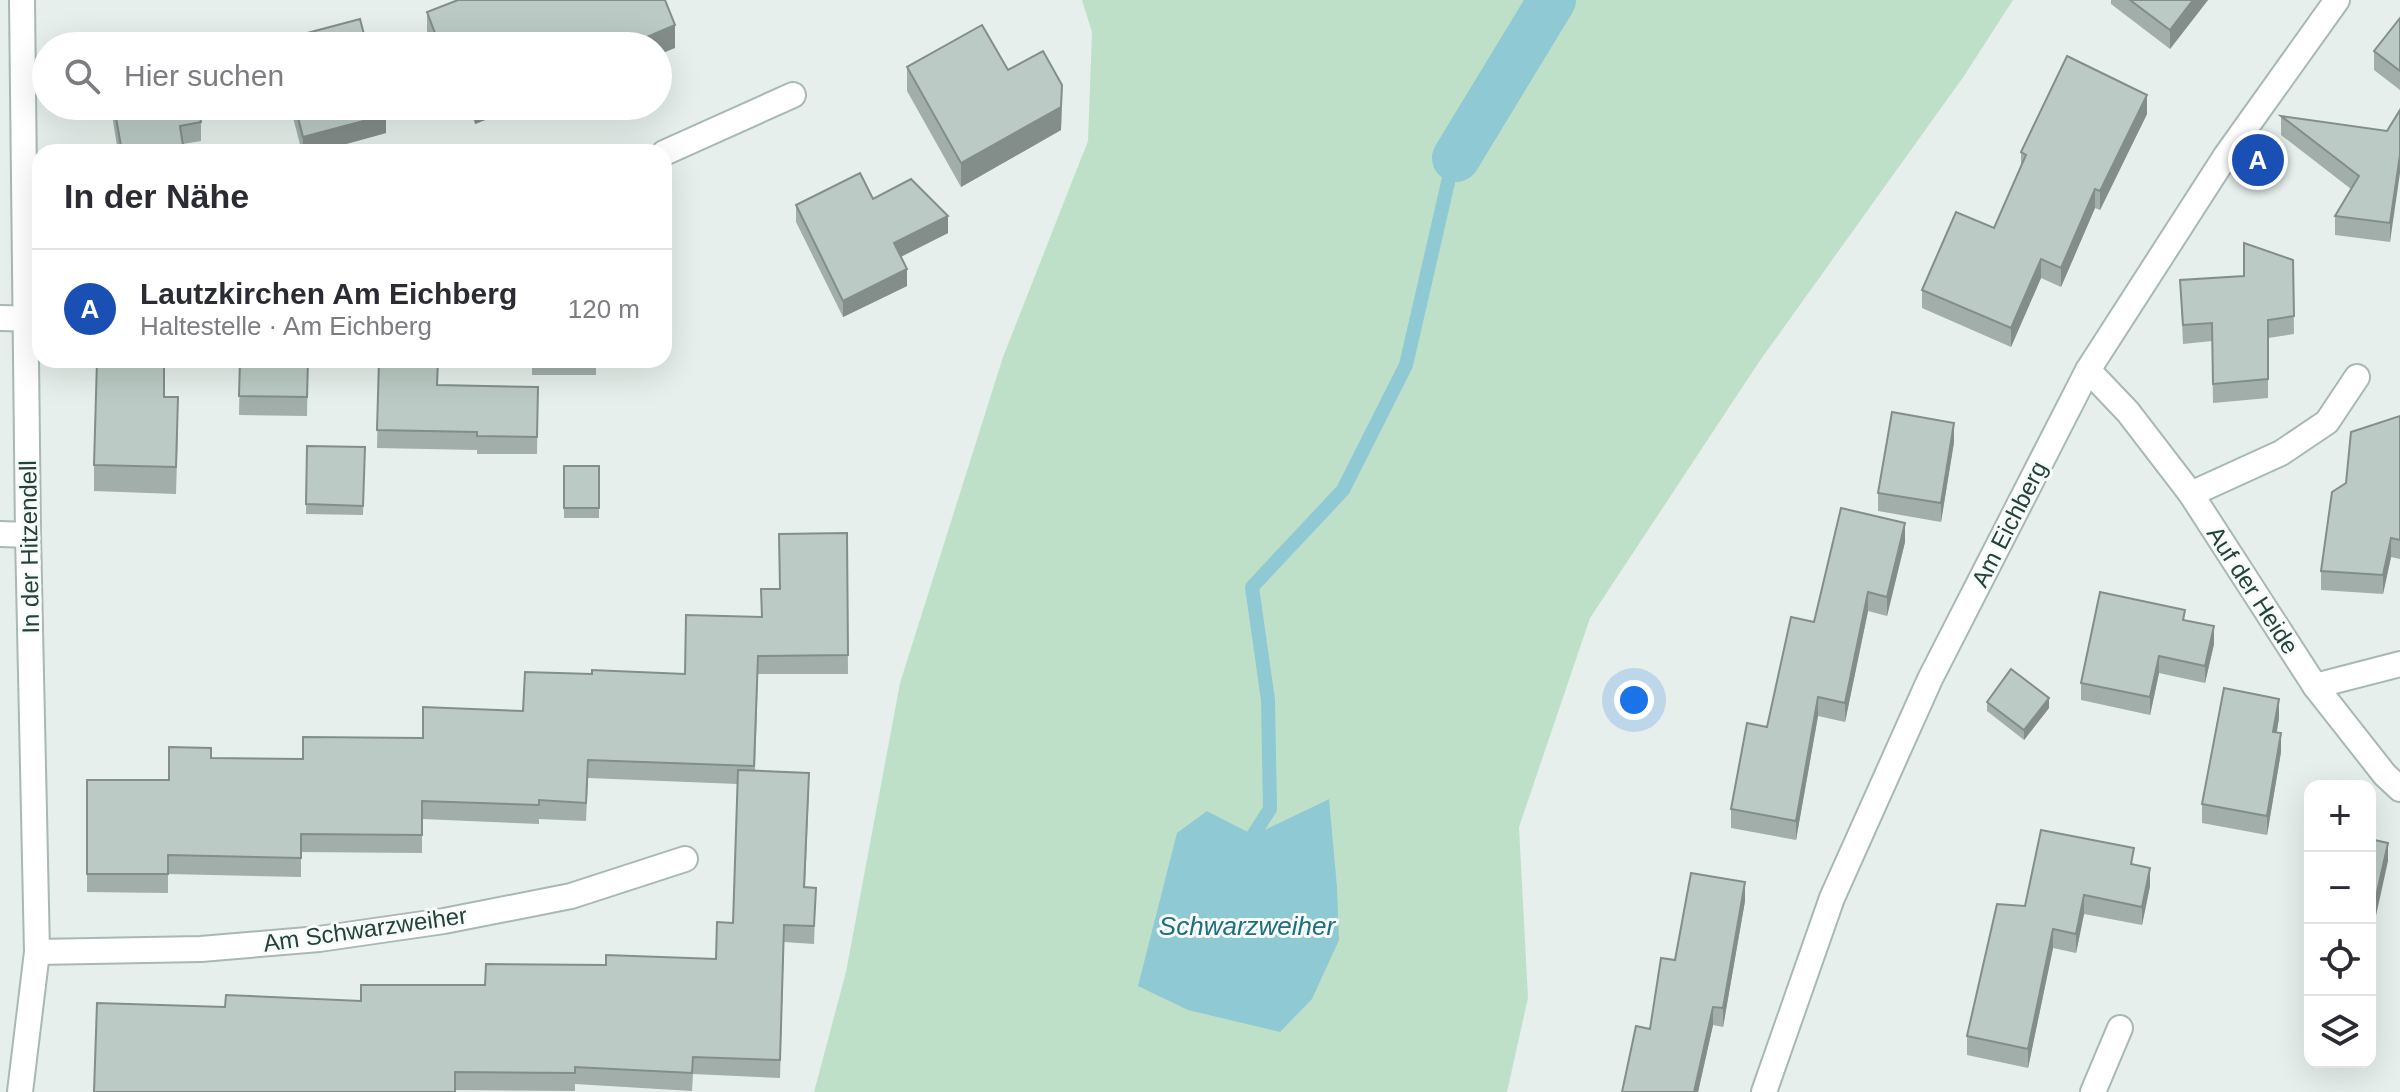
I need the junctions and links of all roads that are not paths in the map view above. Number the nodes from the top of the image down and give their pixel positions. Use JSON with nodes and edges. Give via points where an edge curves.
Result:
{"nodes":[{"id":1,"x":22,"y":0,"type":"edge"},
{"id":2,"x":2337,"y":0,"type":"edge"},
{"id":3,"x":793,"y":95,"type":"dead end"},
{"id":4,"x":672,"y":149,"type":"edge"},
{"id":5,"x":32,"y":266,"type":"edge"},
{"id":6,"x":0,"y":318,"type":"edge"},
{"id":7,"x":32,"y":319,"type":"edge"},
{"id":8,"x":33,"y":368,"type":"edge"},
{"id":9,"x":2088,"y":370,"type":"junction"},
{"id":10,"x":2357,"y":377,"type":"dead end"},
{"id":11,"x":2191,"y":494,"type":"junction"},
{"id":12,"x":0,"y":534,"type":"edge"},
{"id":13,"x":28,"y":535,"type":"junction"},
{"id":14,"x":2400,"y":664,"type":"edge"},
{"id":15,"x":2315,"y":686,"type":"junction"},
{"id":16,"x":2400,"y":789,"type":"edge"},
{"id":17,"x":685,"y":859,"type":"dead end"},
{"id":18,"x":37,"y":952,"type":"junction"},
{"id":19,"x":2120,"y":1028,"type":"dead end"},
{"id":20,"x":20,"y":1092,"type":"edge"},
{"id":21,"x":1764,"y":1092,"type":"edge"},
{"id":22,"x":2093,"y":1092,"type":"edge"}],
"edges":[{"from":1,"to":5,"type":"street","name":"In der Hitzendell"},
{"from":2,"to":9,"type":"street","name":"Am Eichberg","via":[[2225,157]]},
{"from":3,"to":4,"type":"street"},
{"from":6,"to":7,"type":"street"},
{"from":8,"to":13,"type":"street","name":"In der Hitzendell"},
{"from":9,"to":11,"type":"street","name":"Auf der Heide"},
{"from":9,"to":21,"type":"street","name":"Am Eichberg","via":[[1937,666],[1832,898]]},
{"from":10,"to":11,"type":"street","via":[[2327,422],[2281,453]]},
{"from":11,"to":15,"type":"street","name":"Auf der Heide"},
{"from":12,"to":13,"type":"street"},
{"from":13,"to":18,"type":"street","name":"In der Hitzendell"},
{"from":14,"to":15,"type":"street"},
{"from":15,"to":16,"type":"street","name":"Auf der Heide"},
{"from":17,"to":18,"type":"street","name":"Am Schwarzweiher","via":[[571,896],[319,939],[201,949]]},
{"from":18,"to":20,"type":"street","name":"In der Hitzendell"},
{"from":19,"to":22,"type":"street"}]}
